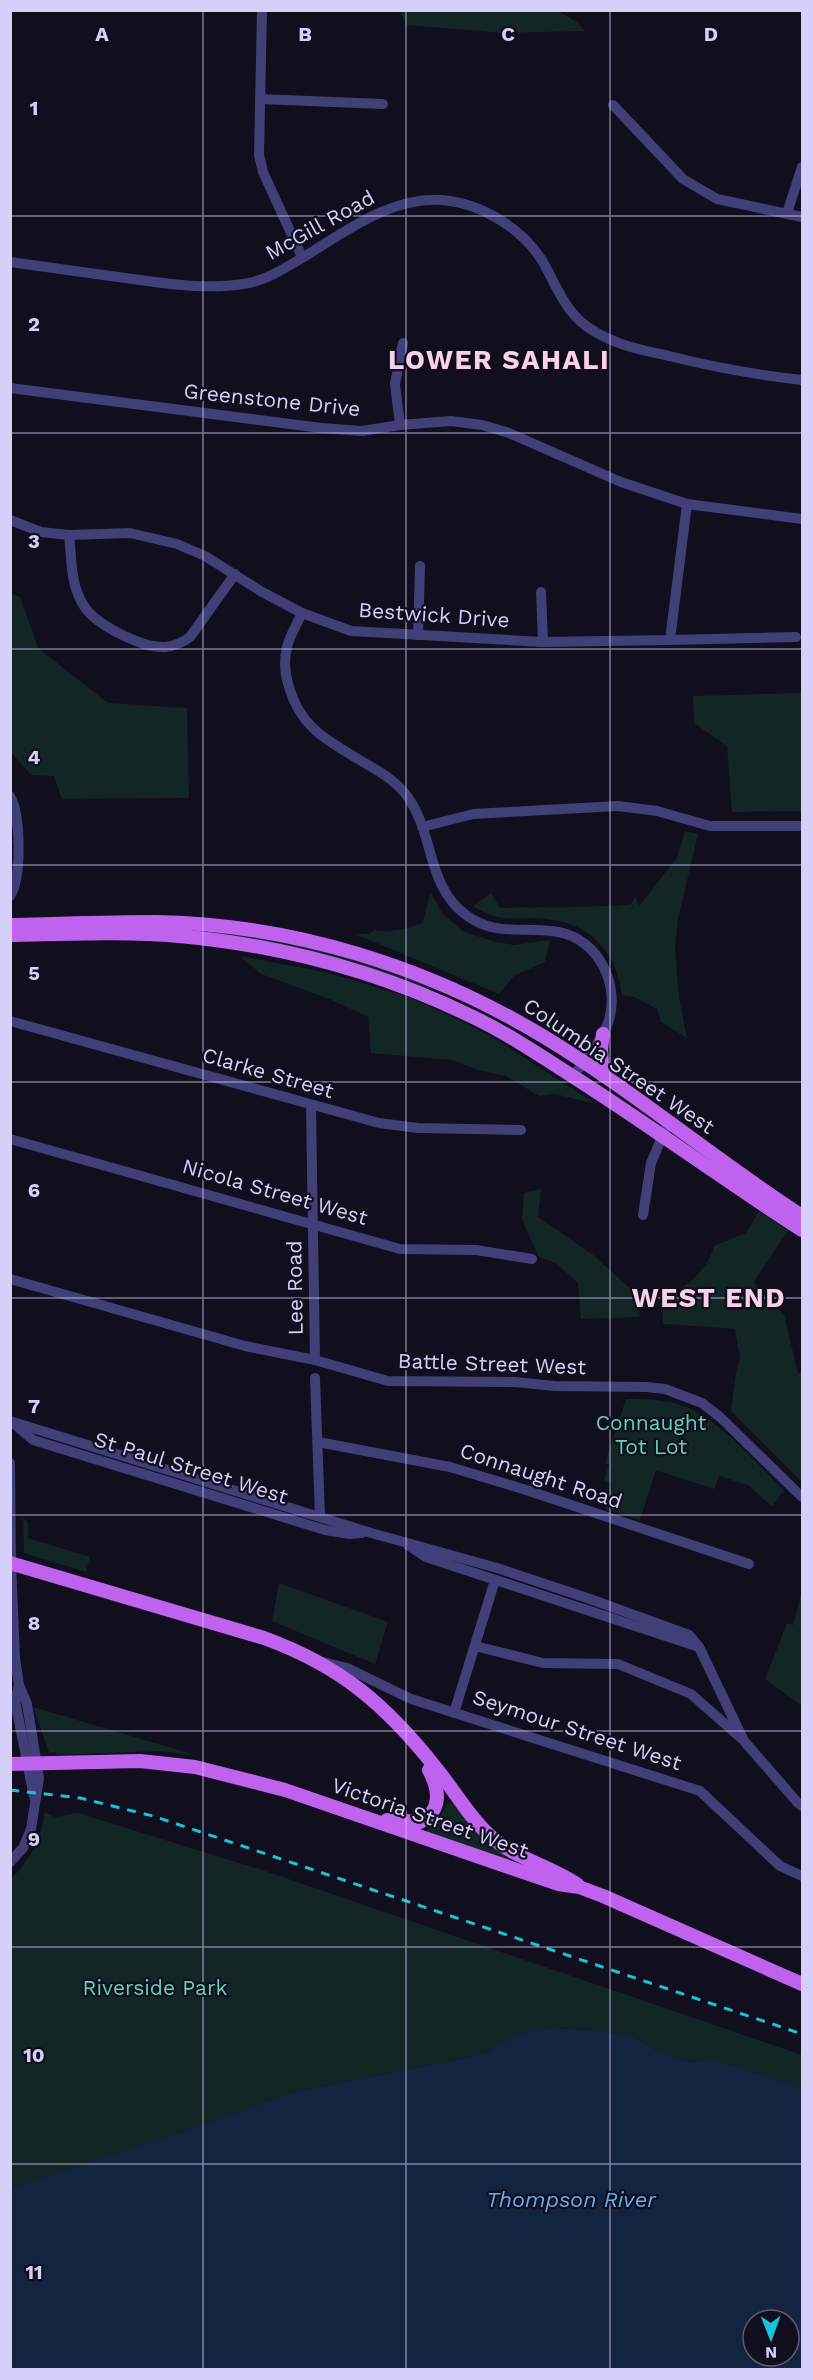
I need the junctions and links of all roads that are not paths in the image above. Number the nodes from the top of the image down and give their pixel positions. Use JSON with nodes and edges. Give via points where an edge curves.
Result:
{"nodes":[{"id":1,"x":262,"y":10,"type":"edge"},
{"id":2,"x":260,"y":99,"type":"junction"},
{"id":3,"x":383,"y":104,"type":"dead end"},
{"id":4,"x":613,"y":105,"type":"dead end"},
{"id":5,"x":802,"y":167,"type":"edge"},
{"id":6,"x":786,"y":213,"type":"junction"},
{"id":7,"x":802,"y":217,"type":"edge"},
{"id":8,"x":303,"y":257,"type":"junction"},
{"id":9,"x":10,"y":262,"type":"edge"},
{"id":10,"x":403,"y":343,"type":"dead end"},
{"id":11,"x":802,"y":380,"type":"edge"},
{"id":12,"x":10,"y":388,"type":"edge"},
{"id":13,"x":400,"y":425,"type":"junction"},
{"id":14,"x":687,"y":504,"type":"junction"},
{"id":15,"x":802,"y":519,"type":"edge"},
{"id":16,"x":10,"y":520,"type":"edge"},
{"id":17,"x":69,"y":535,"type":"junction"},
{"id":18,"x":420,"y":566,"type":"dead end"},
{"id":19,"x":235,"y":574,"type":"junction"},
{"id":20,"x":541,"y":592,"type":"dead end"},
{"id":21,"x":302,"y":613,"type":"junction"},
{"id":22,"x":418,"y":635,"type":"junction"},
{"id":23,"x":796,"y":637,"type":"dead end"},
{"id":24,"x":670,"y":640,"type":"junction"},
{"id":25,"x":543,"y":642,"type":"junction"},
{"id":26,"x":10,"y":796,"type":"edge"},
{"id":27,"x":802,"y":826,"type":"edge"},
{"id":28,"x":422,"y":827,"type":"junction"},
{"id":29,"x":10,"y":896,"type":"edge"},
{"id":30,"x":10,"y":925,"type":"edge"},
{"id":31,"x":10,"y":934,"type":"edge"},
{"id":32,"x":10,"y":1021,"type":"edge"},
{"id":33,"x":603,"y":1034,"type":"junction"},
{"id":34,"x":583,"y":1062,"type":"junction"},
{"id":35,"x":573,"y":1076,"type":"junction"},
{"id":36,"x":603,"y":1076,"type":"junction"},
{"id":37,"x":311,"y":1106,"type":"junction"},
{"id":38,"x":668,"y":1123,"type":"junction"},
{"id":39,"x":521,"y":1130,"type":"dead end"},
{"id":40,"x":663,"y":1137,"type":"junction"},
{"id":41,"x":10,"y":1139,"type":"edge"},
{"id":42,"x":643,"y":1215,"type":"dead end"},
{"id":43,"x":802,"y":1216,"type":"edge"},
{"id":44,"x":313,"y":1223,"type":"junction"},
{"id":45,"x":802,"y":1230,"type":"edge"},
{"id":46,"x":532,"y":1259,"type":"dead end"},
{"id":47,"x":10,"y":1279,"type":"edge"},
{"id":48,"x":315,"y":1360,"type":"junction"},
{"id":49,"x":315,"y":1378,"type":"dead end"},
{"id":50,"x":10,"y":1421,"type":"edge"},
{"id":51,"x":318,"y":1442,"type":"junction"},
{"id":52,"x":10,"y":1463,"type":"edge"},
{"id":53,"x":802,"y":1497,"type":"edge"},
{"id":54,"x":320,"y":1517,"type":"junction"},
{"id":55,"x":368,"y":1532,"type":"junction"},
{"id":56,"x":400,"y":1540,"type":"junction"},
{"id":57,"x":11,"y":1563,"type":"edge"},
{"id":58,"x":749,"y":1564,"type":"dead end"},
{"id":59,"x":495,"y":1580,"type":"junction"},
{"id":60,"x":475,"y":1646,"type":"junction"},
{"id":61,"x":699,"y":1647,"type":"junction"},
{"id":62,"x":317,"y":1660,"type":"junction"},
{"id":63,"x":19,"y":1685,"type":"junction"},
{"id":64,"x":454,"y":1713,"type":"junction"},
{"id":65,"x":14,"y":1715,"type":"edge"},
{"id":66,"x":744,"y":1741,"type":"junction"},
{"id":67,"x":413,"y":1742,"type":"junction"},
{"id":68,"x":33,"y":1745,"type":"junction"},
{"id":69,"x":10,"y":1764,"type":"edge"},
{"id":70,"x":32,"y":1764,"type":"junction"},
{"id":71,"x":802,"y":1806,"type":"edge"},
{"id":72,"x":345,"y":1810,"type":"junction"},
{"id":73,"x":10,"y":1862,"type":"edge"},
{"id":74,"x":802,"y":1876,"type":"edge"},
{"id":75,"x":579,"y":1887,"type":"junction"},
{"id":76,"x":802,"y":1984,"type":"edge"}],
"edges":[{"from":1,"to":2,"type":"street"},
{"from":2,"to":3,"type":"street"},
{"from":2,"to":8,"type":"street","via":[[259,155],[263,172]]},
{"from":4,"to":6,"type":"street","via":[[683,179],[717,199]]},
{"from":5,"to":6,"type":"street"},
{"from":6,"to":7,"type":"street"},
{"from":8,"to":9,"type":"street","name":"McGill Road","via":[[250,283],[218,286],[144,281]]},
{"from":8,"to":11,"type":"street","name":"McGill Road","via":[[381,211],[399,205],[442,200],[471,206],[510,226],[535,250],[566,306],[586,326],[616,344],[724,369]]},
{"from":10,"to":13,"type":"street","via":[[395,384]]},
{"from":12,"to":13,"type":"street","name":"Greenstone Drive","via":[[321,428],[362,431]]},
{"from":13,"to":14,"type":"street","name":"Greenstone Drive","via":[[451,421],[482,425],[621,482]]},
{"from":14,"to":15,"type":"street","name":"Greenstone Drive"},
{"from":14,"to":24,"type":"street"},
{"from":16,"to":17,"type":"street","name":"Bestwick Drive","via":[[40,532]]},
{"from":17,"to":19,"type":"street","name":"Bestwick Drive","via":[[130,533],[156,538],[191,549]]},
{"from":17,"to":19,"type":"street","via":[[72,577],[84,607],[97,620],[146,644],[167,647],[189,637]]},
{"from":18,"to":22,"type":"street"},
{"from":19,"to":21,"type":"street","name":"Bestwick Drive"},
{"from":20,"to":25,"type":"street"},
{"from":21,"to":22,"type":"street","name":"Bestwick Drive","via":[[351,630]]},
{"from":21,"to":28,"type":"street","via":[[287,646],[285,662],[294,705],[328,741],[401,788]]},
{"from":22,"to":25,"type":"street","name":"Bestwick Drive"},
{"from":23,"to":24,"type":"street","name":"Bestwick Drive"},
{"from":24,"to":25,"type":"street","name":"Bestwick Drive"},
{"from":26,"to":29,"type":"street","via":[[15,806],[19,847],[18,880]]},
{"from":27,"to":28,"type":"street","via":[[710,826],[618,806],[473,814]]},
{"from":28,"to":33,"type":"street","via":[[439,884],[468,917],[495,930],[561,932],[576,938],[599,957],[611,981],[612,1006]]},
{"from":30,"to":34,"type":"main road","name":"Columbia Street West","via":[[180,923],[318,943],[365,955],[439,983],[511,1018]]},
{"from":31,"to":35,"type":"main road","name":"Columbia Street West","via":[[179,936],[314,959],[363,973],[470,1016]]},
{"from":32,"to":37,"type":"street","name":"Clarke Street"},
{"from":33,"to":34,"type":"street"},
{"from":33,"to":36,"type":"main road"},
{"from":34,"to":35,"type":"street"},
{"from":34,"to":36,"type":"main road","name":"Columbia Street West"},
{"from":35,"to":40,"type":"main road","name":"Columbia Street West"},
{"from":36,"to":38,"type":"main road","name":"Columbia Street West"},
{"from":37,"to":39,"type":"street","name":"Clarke Street","via":[[379,1124]]},
{"from":37,"to":44,"type":"street","name":"Lee Road"},
{"from":38,"to":40,"type":"street"},
{"from":38,"to":43,"type":"main road","name":"Columbia Street West"},
{"from":40,"to":42,"type":"street","via":[[651,1163]]},
{"from":40,"to":45,"type":"main road","name":"Columbia Street West"},
{"from":41,"to":44,"type":"street","name":"Nicola Street West"},
{"from":44,"to":46,"type":"street","name":"Nicola Street West","via":[[400,1249],[476,1250]]},
{"from":44,"to":48,"type":"street","name":"Lee Road"},
{"from":47,"to":48,"type":"street","name":"Battle Street West","via":[[245,1346]]},
{"from":48,"to":53,"type":"street","name":"Battle Street West","via":[[388,1381],[665,1389],[702,1403]]},
{"from":49,"to":51,"type":"street"},
{"from":50,"to":54,"type":"street","name":"St Paul Street West"},
{"from":50,"to":55,"type":"street","name":"St Paul Street West","via":[[33,1440],[325,1530]]},
{"from":51,"to":54,"type":"street"},
{"from":51,"to":58,"type":"street","name":"Connaught Road","via":[[450,1467]]},
{"from":52,"to":57,"type":"street"},
{"from":54,"to":55,"type":"street","name":"St Paul Street West"},
{"from":55,"to":56,"type":"street","name":"St Paul Street West"},
{"from":56,"to":59,"type":"street","name":"St Paul Street West","via":[[426,1557]]},
{"from":56,"to":61,"type":"street","name":"St Paul Street West","via":[[590,1599],[689,1635]]},
{"from":57,"to":62,"type":"main road","name":"Seymour Street West","via":[[264,1638]]},
{"from":57,"to":63,"type":"street"},
{"from":59,"to":60,"type":"street"},
{"from":59,"to":61,"type":"street","name":"St Paul Street West"},
{"from":60,"to":64,"type":"street"},
{"from":60,"to":66,"type":"street","via":[[543,1663],[618,1664],[691,1694]]},
{"from":61,"to":66,"type":"street","name":"St Paul Street West"},
{"from":62,"to":64,"type":"street","name":"Seymour Street West","via":[[347,1668],[411,1699]]},
{"from":62,"to":67,"type":"main road","name":"Seymour Street West","via":[[366,1694]]},
{"from":63,"to":65,"type":"street"},
{"from":63,"to":68,"type":"street","via":[[27,1704]]},
{"from":64,"to":74,"type":"street","name":"Seymour Street West","via":[[700,1791],[780,1866]]},
{"from":65,"to":68,"type":"street","via":[[25,1720]]},
{"from":65,"to":70,"type":"street"},
{"from":66,"to":71,"type":"street","name":"St Paul Street West"},
{"from":67,"to":72,"type":"main road","via":[[436,1785],[437,1804],[426,1819],[384,1820]]},
{"from":67,"to":75,"type":"main road","name":"Seymour Street West","via":[[492,1838]]},
{"from":68,"to":70,"type":"street"},
{"from":69,"to":70,"type":"main road","name":"Victoria Street West"},
{"from":70,"to":72,"type":"main road","name":"Victoria Street West","via":[[168,1763],[256,1782]]},
{"from":70,"to":73,"type":"street","via":[[39,1778],[29,1834]]},
{"from":72,"to":75,"type":"main road","name":"Victoria Street West","via":[[558,1884]]},
{"from":75,"to":76,"type":"main road","name":"Victoria Street West"}]}
